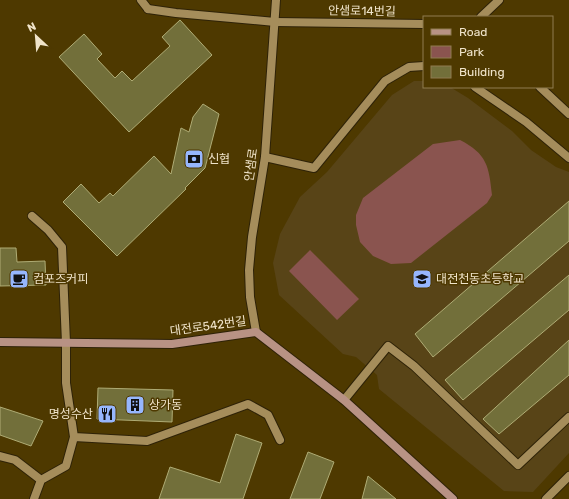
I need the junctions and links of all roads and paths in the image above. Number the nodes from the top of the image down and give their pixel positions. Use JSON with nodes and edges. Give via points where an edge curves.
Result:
{"nodes":[{"id":1,"x":141,"y":0,"type":"edge"},
{"id":2,"x":276,"y":0,"type":"edge"},
{"id":3,"x":499,"y":0,"type":"edge"},
{"id":4,"x":483,"y":16,"type":"edge"},
{"id":5,"x":275,"y":22,"type":"junction"},
{"id":6,"x":423,"y":24,"type":"edge"},
{"id":7,"x":423,"y":66,"type":"edge"},
{"id":8,"x":476,"y":88,"type":"edge"},
{"id":9,"x":541,"y":88,"type":"edge"},
{"id":10,"x":569,"y":114,"type":"edge"},
{"id":11,"x":265,"y":157,"type":"junction"},
{"id":12,"x":569,"y":158,"type":"edge"},
{"id":13,"x":32,"y":216,"type":"dead end"},
{"id":14,"x":256,"y":332,"type":"junction"},
{"id":15,"x":0,"y":342,"type":"edge"},
{"id":16,"x":66,"y":342,"type":"junction"},
{"id":17,"x":344,"y":400,"type":"junction"},
{"id":18,"x":569,"y":418,"type":"edge"},
{"id":19,"x":74,"y":437,"type":"junction"},
{"id":20,"x":280,"y":440,"type":"dead end"},
{"id":21,"x":0,"y":456,"type":"edge"},
{"id":22,"x":569,"y":476,"type":"edge"},
{"id":23,"x":41,"y":480,"type":"junction"},
{"id":24,"x":34,"y":499,"type":"edge"},
{"id":25,"x":453,"y":499,"type":"edge"},
{"id":26,"x":546,"y":499,"type":"edge"}],
"edges":[{"from":1,"to":5,"type":"street","name":"안샘로14번길","via":[[148,9]]},
{"from":2,"to":5,"type":"street","name":"안샘로"},
{"from":3,"to":4,"type":"street"},
{"from":5,"to":6,"type":"street","name":"안샘로14번길"},
{"from":5,"to":11,"type":"street","name":"안샘로"},
{"from":7,"to":11,"type":"street","via":[[409,67],[385,81],[314,168]]},
{"from":8,"to":12,"type":"street","via":[[526,122]]},
{"from":9,"to":10,"type":"street"},
{"from":11,"to":14,"type":"street","name":"안샘로","via":[[249,270],[250,297]]},
{"from":13,"to":16,"type":"street","via":[[62,247]]},
{"from":14,"to":16,"type":"main road","name":"대전로542번길","via":[[172,344]]},
{"from":14,"to":17,"type":"main road","name":"대전로542번길"},
{"from":15,"to":16,"type":"main road","name":"대전로542번길"},
{"from":16,"to":19,"type":"street","via":[[66,383]]},
{"from":17,"to":18,"type":"street","via":[[388,346],[414,366],[518,465]]},
{"from":17,"to":25,"type":"main road","name":"대전로542번길"},
{"from":19,"to":20,"type":"street","via":[[147,442],[248,404],[268,415]]},
{"from":19,"to":23,"type":"street","via":[[66,466]]},
{"from":21,"to":23,"type":"street","via":[[15,460]]},
{"from":22,"to":26,"type":"street"},
{"from":23,"to":24,"type":"street"}]}
